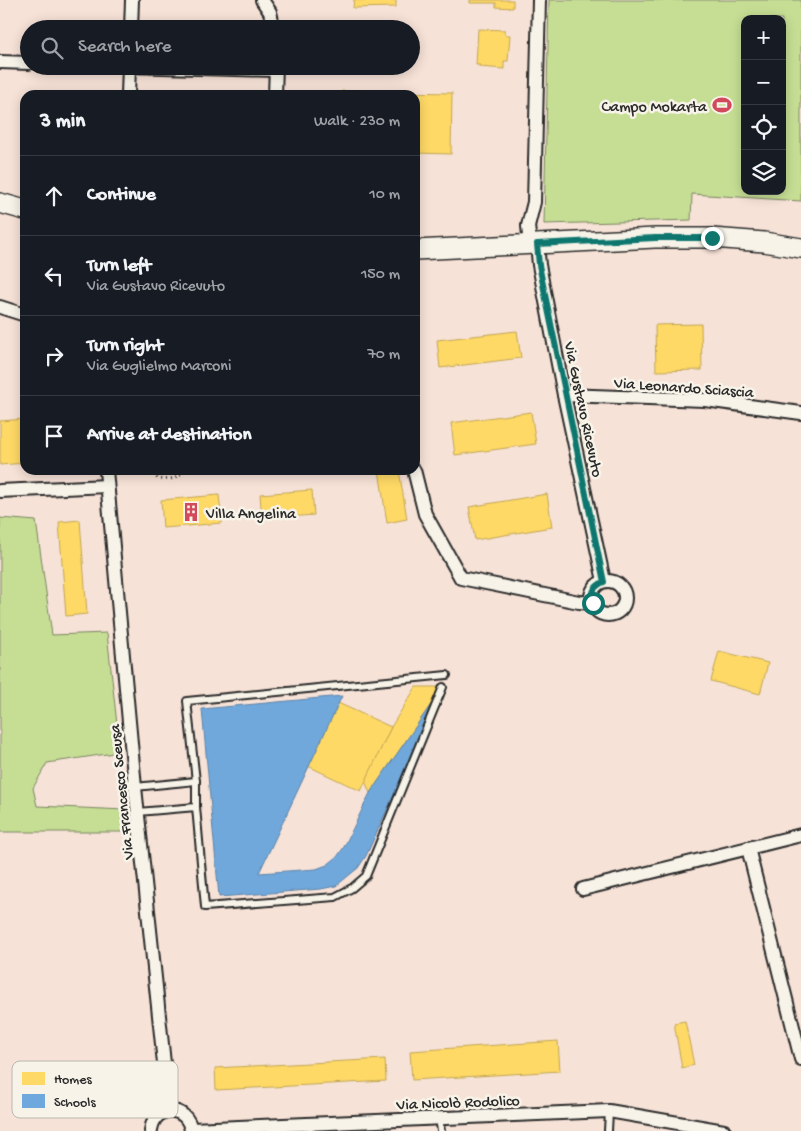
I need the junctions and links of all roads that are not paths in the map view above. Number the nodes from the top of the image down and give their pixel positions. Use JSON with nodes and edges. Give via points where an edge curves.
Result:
{"nodes":[{"id":1,"x":132,"y":0,"type":"edge"},
{"id":2,"x":262,"y":0,"type":"edge"},
{"id":3,"x":539,"y":0,"type":"edge"},
{"id":4,"x":131,"y":20,"type":"edge"},
{"id":5,"x":272,"y":20,"type":"edge"},
{"id":6,"x":0,"y":62,"type":"edge"},
{"id":7,"x":20,"y":63,"type":"edge"},
{"id":8,"x":128,"y":75,"type":"edge"},
{"id":9,"x":276,"y":75,"type":"edge"},
{"id":10,"x":128,"y":90,"type":"edge"},
{"id":11,"x":275,"y":90,"type":"edge"},
{"id":12,"x":0,"y":203,"type":"edge"},
{"id":13,"x":20,"y":209,"type":"edge"},
{"id":14,"x":533,"y":244,"type":"junction"},
{"id":15,"x":801,"y":248,"type":"edge"},
{"id":16,"x":420,"y":250,"type":"edge"},
{"id":17,"x":0,"y":308,"type":"edge"},
{"id":18,"x":20,"y":314,"type":"edge"},
{"id":19,"x":564,"y":395,"type":"junction"},
{"id":20,"x":801,"y":412,"type":"edge"},
{"id":21,"x":107,"y":475,"type":"edge"},
{"id":22,"x":415,"y":475,"type":"edge"},
{"id":23,"x":108,"y":486,"type":"junction"},
{"id":24,"x":0,"y":490,"type":"edge"},
{"id":25,"x":604,"y":582,"type":"junction"},
{"id":26,"x":593,"y":603,"type":"junction"},
{"id":27,"x":447,"y":675,"type":"dead end"},
{"id":28,"x":443,"y":687,"type":"dead end"},
{"id":29,"x":196,"y":781,"type":"junction"},
{"id":30,"x":135,"y":787,"type":"junction"},
{"id":31,"x":196,"y":807,"type":"junction"},
{"id":32,"x":138,"y":812,"type":"junction"},
{"id":33,"x":801,"y":835,"type":"edge"},
{"id":34,"x":748,"y":848,"type":"junction"},
{"id":35,"x":583,"y":889,"type":"dead end"},
{"id":36,"x":801,"y":1060,"type":"edge"},
{"id":37,"x":164,"y":1061,"type":"edge"},
{"id":38,"x":609,"y":1111,"type":"junction"},
{"id":39,"x":178,"y":1112,"type":"edge"},
{"id":40,"x":156,"y":1118,"type":"edge"},
{"id":41,"x":440,"y":1118,"type":"junction"},
{"id":42,"x":230,"y":1129,"type":"edge"},
{"id":43,"x":191,"y":1130,"type":"edge"},
{"id":44,"x":151,"y":1131,"type":"edge"},
{"id":45,"x":441,"y":1131,"type":"edge"},
{"id":46,"x":608,"y":1131,"type":"edge"},
{"id":47,"x":724,"y":1131,"type":"edge"}],
"edges":[{"from":1,"to":4,"type":"street"},
{"from":2,"to":5,"type":"street"},
{"from":3,"to":14,"type":"street","name":"Via Gustavo Ricevuto","via":[[534,202],[528,226]]},
{"from":6,"to":7,"type":"street"},
{"from":8,"to":10,"type":"street"},
{"from":9,"to":11,"type":"street"},
{"from":12,"to":13,"type":"main road"},
{"from":14,"to":15,"type":"main road","via":[[712,238]]},
{"from":14,"to":16,"type":"main road"},
{"from":14,"to":19,"type":"street","name":"Via Gustavo Ricevuto"},
{"from":17,"to":18,"type":"street"},
{"from":19,"to":20,"type":"street","name":"Via Leonardo Sciascia","via":[[706,400]]},
{"from":19,"to":25,"type":"street","name":"Via Gustavo Ricevuto"},
{"from":21,"to":23,"type":"street","name":"Via Francesco Sceusa"},
{"from":22,"to":26,"type":"street","via":[[425,514],[461,578]]},
{"from":23,"to":24,"type":"street"},
{"from":23,"to":30,"type":"street","name":"Via Francesco Sceusa"},
{"from":25,"to":26,"type":"street","via":[[593,592]]},
{"from":25,"to":26,"type":"street","via":[[621,586],[624,603],[617,612],[606,614]]},
{"from":27,"to":29,"type":"lane","via":[[187,701]]},
{"from":28,"to":31,"type":"lane","via":[[366,876],[334,897],[204,908]]},
{"from":29,"to":30,"type":"lane"},
{"from":29,"to":31,"type":"lane"},
{"from":30,"to":32,"type":"street","name":"Via Francesco Sceusa"},
{"from":31,"to":32,"type":"lane"},
{"from":32,"to":37,"type":"street","name":"Via Francesco Sceusa"},
{"from":33,"to":34,"type":"street"},
{"from":34,"to":35,"type":"street"},
{"from":34,"to":36,"type":"street"},
{"from":38,"to":41,"type":"street","name":"Via Nicolò Rodolico"},
{"from":38,"to":46,"type":"lane"},
{"from":38,"to":47,"type":"street","name":"Via Nicolò Rodolico"},
{"from":39,"to":43,"type":"street","via":[[190,1123]]},
{"from":40,"to":44,"type":"street"},
{"from":41,"to":42,"type":"street","name":"Via Nicolò Rodolico"},
{"from":41,"to":45,"type":"lane"},
{"from":42,"to":43,"type":"street","name":"Via Nicolò Rodolico"}]}
